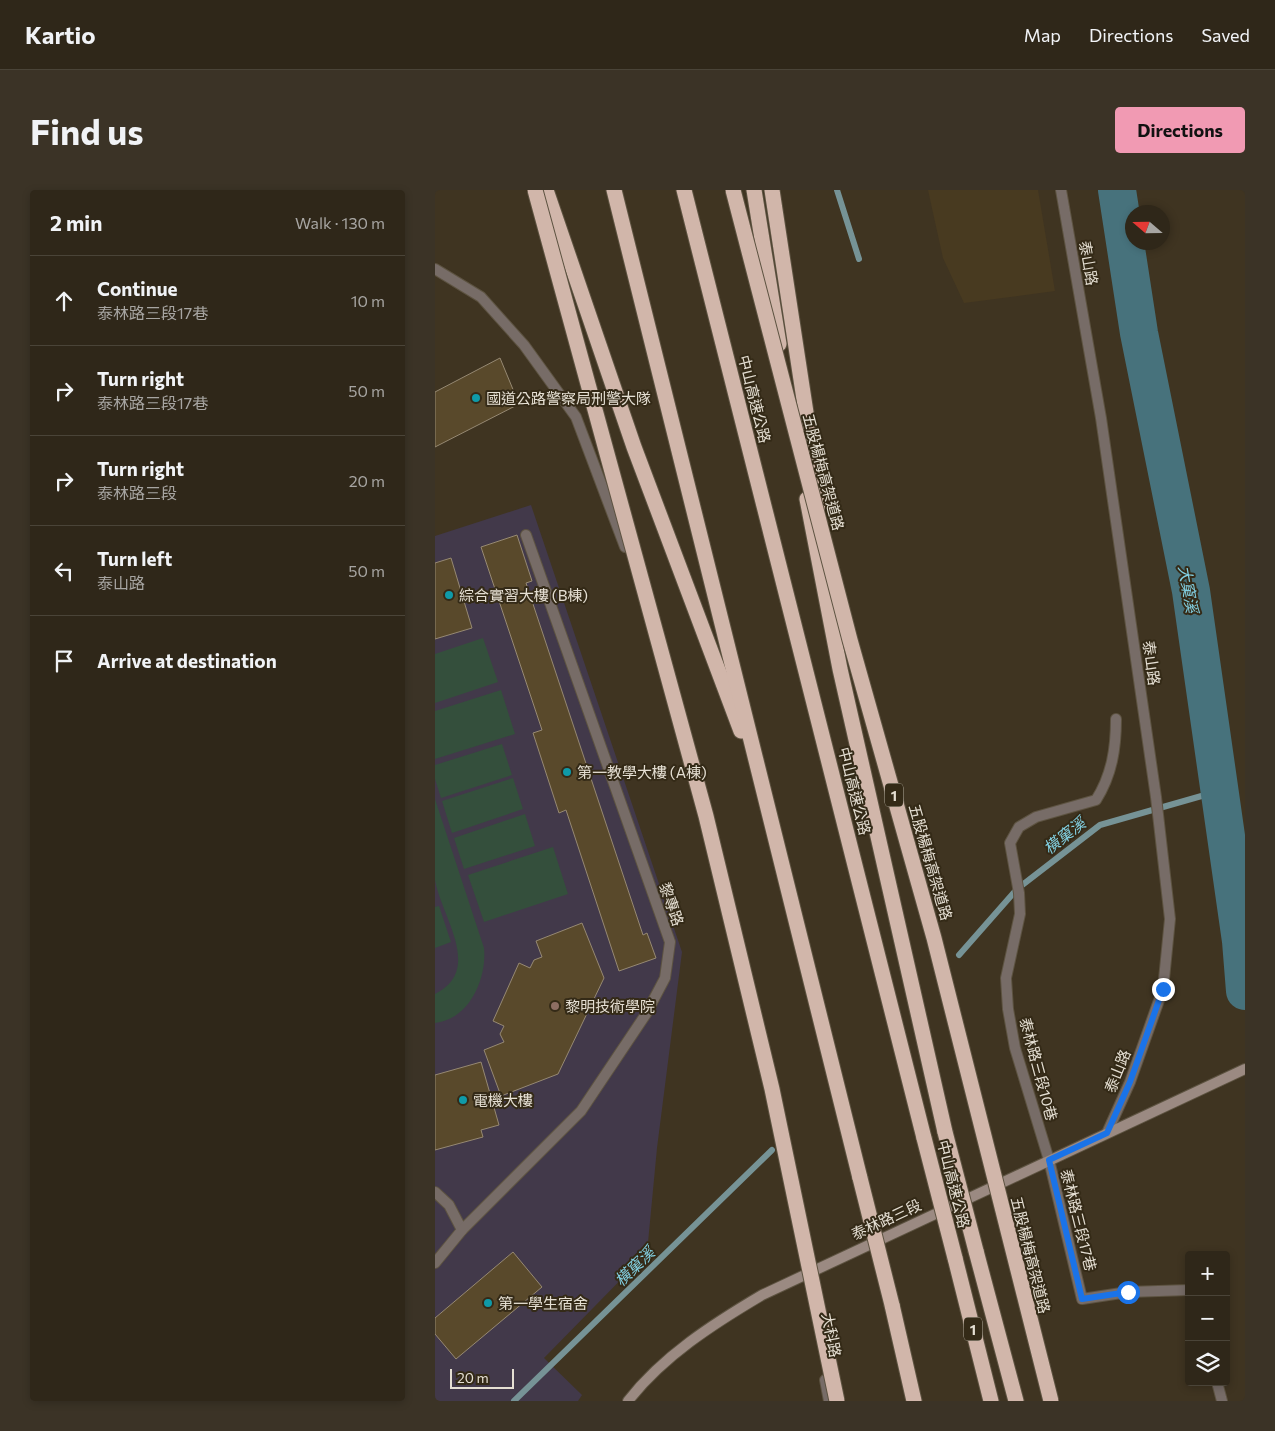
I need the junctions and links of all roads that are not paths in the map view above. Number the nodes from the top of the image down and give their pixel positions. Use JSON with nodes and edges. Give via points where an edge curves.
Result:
{"nodes":[{"id":1,"x":535,"y":190,"type":"edge"},
{"id":2,"x":546,"y":190,"type":"edge"},
{"id":3,"x":614,"y":190,"type":"edge"},
{"id":4,"x":685,"y":190,"type":"edge"},
{"id":5,"x":733,"y":190,"type":"edge"},
{"id":6,"x":754,"y":190,"type":"edge"},
{"id":7,"x":772,"y":190,"type":"edge"},
{"id":8,"x":1061,"y":190,"type":"edge"},
{"id":9,"x":435,"y":268,"type":"edge"},
{"id":10,"x":527,"y":535,"type":"dead end"},
{"id":11,"x":1116,"y":719,"type":"dead end"},
{"id":12,"x":767,"y":800,"type":"junction"},
{"id":13,"x":897,"y":926,"type":"junction"},
{"id":14,"x":1245,"y":1069,"type":"edge"},
{"id":15,"x":1107,"y":1133,"type":"junction"},
{"id":16,"x":1049,"y":1160,"type":"junction"},
{"id":17,"x":435,"y":1192,"type":"edge"},
{"id":18,"x":462,"y":1230,"type":"junction"},
{"id":19,"x":435,"y":1263,"type":"edge"},
{"id":20,"x":805,"y":1274,"type":"junction"},
{"id":21,"x":1185,"y":1290,"type":"edge"},
{"id":22,"x":1218,"y":1386,"type":"edge"},
{"id":23,"x":628,"y":1401,"type":"edge"},
{"id":24,"x":829,"y":1401,"type":"edge"},
{"id":25,"x":837,"y":1401,"type":"edge"},
{"id":26,"x":914,"y":1401,"type":"edge"},
{"id":27,"x":991,"y":1401,"type":"edge"},
{"id":28,"x":1016,"y":1401,"type":"edge"},
{"id":29,"x":1051,"y":1401,"type":"edge"},
{"id":30,"x":1222,"y":1401,"type":"edge"}],
"edges":[{"from":1,"to":25,"type":"highway","bridge":true,"via":[[706,816],[772,1090]]},
{"from":2,"to":12,"type":"highway","via":[[634,447]]},
{"from":3,"to":12,"type":"highway"},
{"from":4,"to":27,"type":"highway","name":"中山高速公路","number":"1","bridge":true},
{"from":5,"to":29,"type":"highway","name":"五股楊梅高架道路","number":"1","bridge":true,"via":[[850,640],[934,938]]},
{"from":6,"to":13,"type":"highway","via":[[816,547]]},
{"from":7,"to":13,"type":"highway","via":[[840,631]]},
{"from":8,"to":15,"type":"street","name":"泰山路","via":[[1101,418],[1157,804],[1170,919],[1163,989],[1130,1082]]},
{"from":9,"to":20,"type":"street","name":"大科路","via":[[481,297],[523,345],[576,417],[608,497],[699,808],[765,1082]]},
{"from":10,"to":18,"type":"street","name":"黎專路","via":[[670,942],[665,978],[646,1014],[581,1111]]},
{"from":11,"to":16,"type":"street","name":"泰林路三段10巷","via":[[1116,746],[1107,784],[1096,800],[1036,817],[1019,827],[1010,843],[1019,894],[1019,914],[1006,978],[1008,1009],[1015,1048]]},
{"from":12,"to":26,"type":"highway","bridge":true},
{"from":13,"to":28,"type":"highway","bridge":true,"via":[[945,1132]]},
{"from":14,"to":15,"type":"main road","name":"泰林路三段"},
{"from":15,"to":16,"type":"main road","name":"泰林路三段"},
{"from":16,"to":20,"type":"main road","name":"泰林路三段"},
{"from":16,"to":21,"type":"street","name":"泰林路三段17巷","via":[[1082,1299],[1128,1292]]},
{"from":17,"to":18,"type":"street","via":[[449,1205]]},
{"from":18,"to":19,"type":"street","name":"黎專路"},
{"from":20,"to":23,"type":"main road","name":"泰林路三段","via":[[761,1295],[701,1334],[670,1358]]},
{"from":20,"to":24,"type":"street","name":"大科路"},
{"from":22,"to":30,"type":"street"}]}
